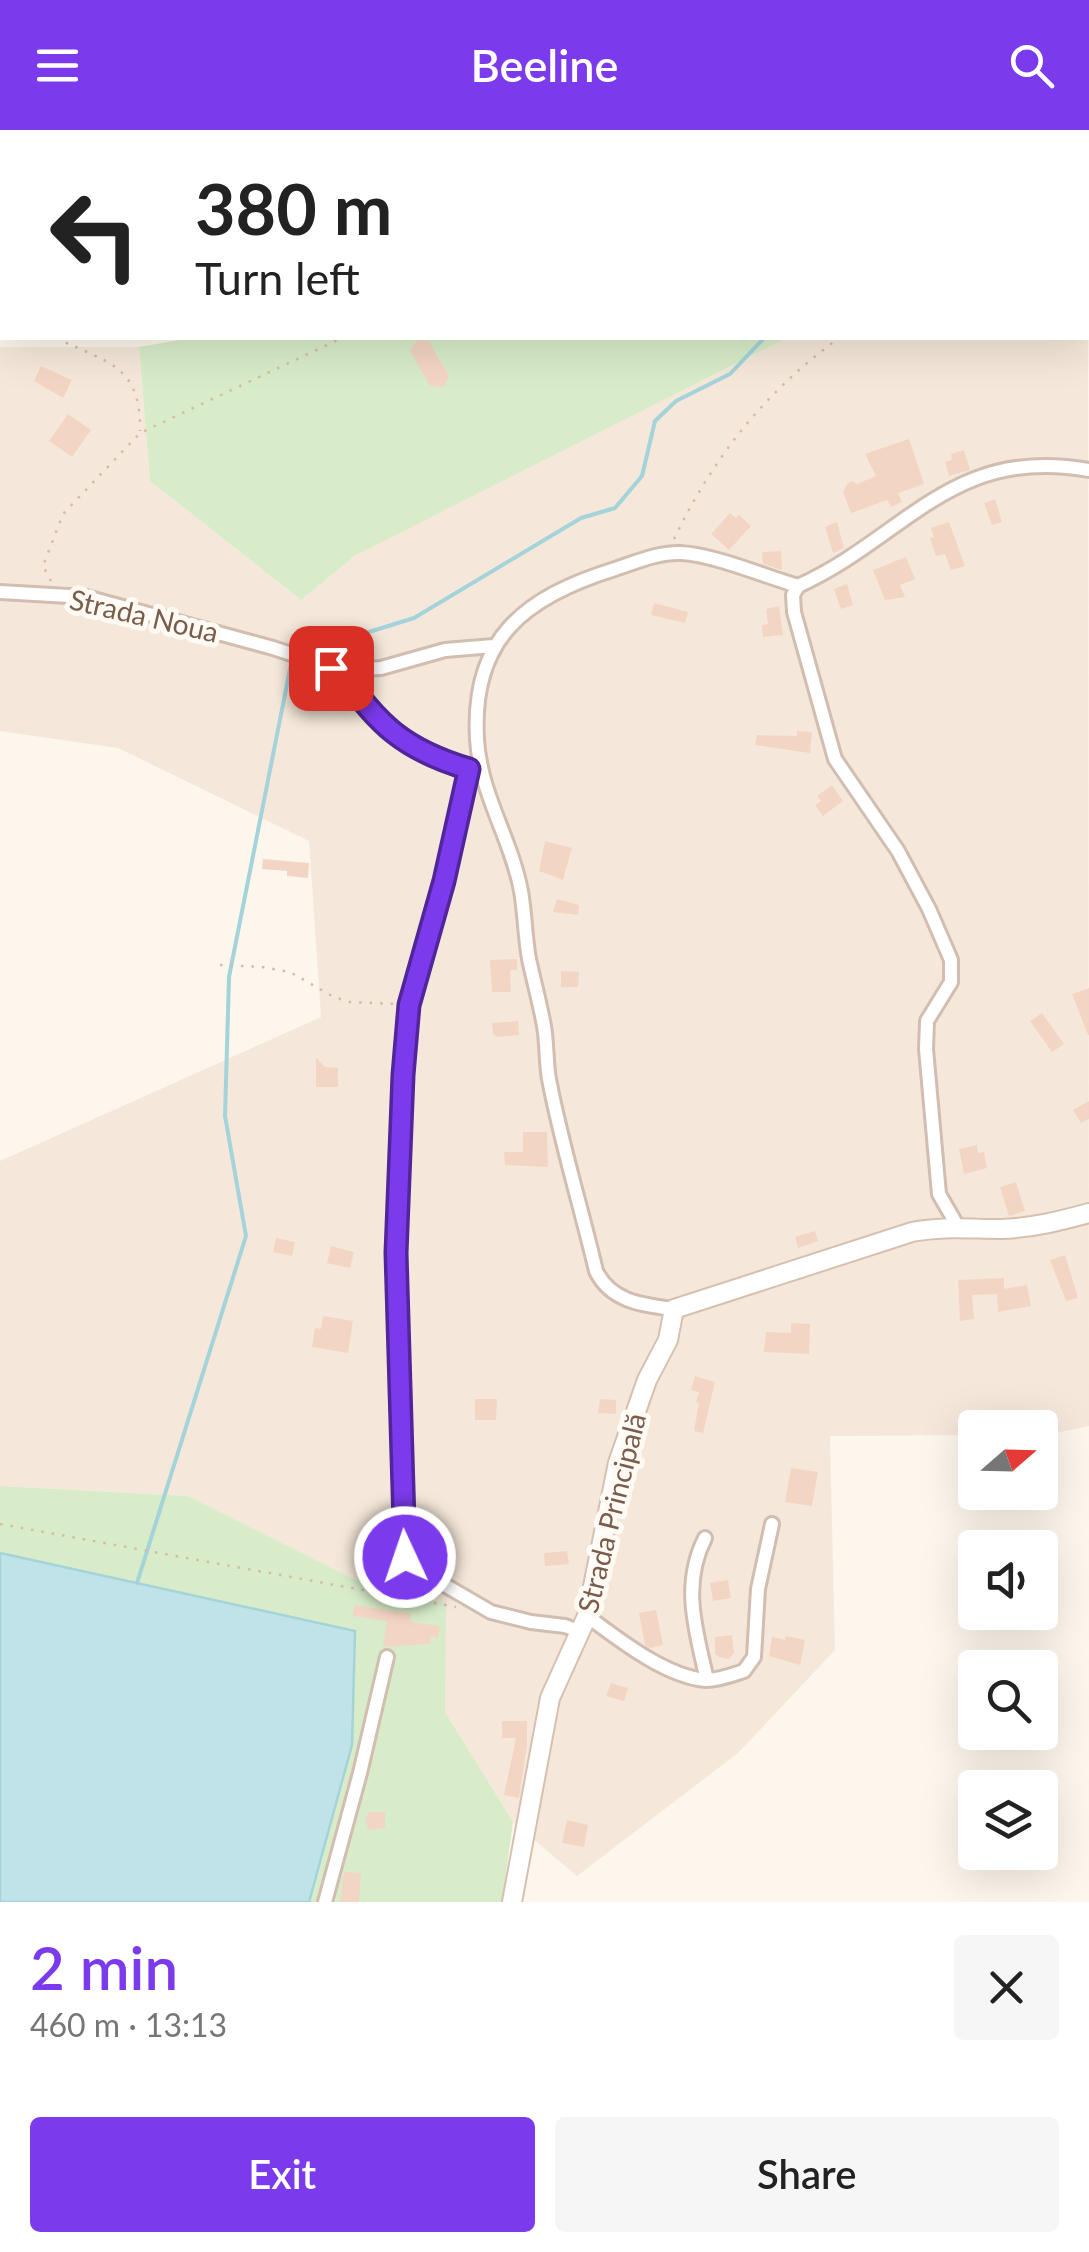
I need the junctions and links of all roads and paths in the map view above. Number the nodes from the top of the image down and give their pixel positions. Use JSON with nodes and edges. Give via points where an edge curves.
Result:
{"nodes":[{"id":1,"x":60,"y":340,"type":"edge"},
{"id":2,"x":338,"y":340,"type":"edge"},
{"id":3,"x":836,"y":340,"type":"edge"},
{"id":4,"x":140,"y":433,"type":"junction"},
{"id":5,"x":1089,"y":470,"type":"edge"},
{"id":6,"x":667,"y":553,"type":"junction"},
{"id":7,"x":798,"y":586,"type":"junction"},
{"id":8,"x":1,"y":593,"type":"edge"},
{"id":9,"x":59,"y":595,"type":"junction"},
{"id":10,"x":493,"y":646,"type":"junction"},
{"id":11,"x":336,"y":669,"type":"junction"},
{"id":12,"x":475,"y":770,"type":"junction"},
{"id":13,"x":220,"y":966,"type":"dead end"},
{"id":14,"x":409,"y":1005,"type":"junction"},
{"id":15,"x":1089,"y":1212,"type":"edge"},
{"id":16,"x":958,"y":1228,"type":"junction"},
{"id":17,"x":674,"y":1309,"type":"junction"},
{"id":18,"x":0,"y":1524,"type":"edge"},
{"id":19,"x":772,"y":1524,"type":"dead end"},
{"id":20,"x":704,"y":1538,"type":"dead end"},
{"id":21,"x":457,"y":1608,"type":"dead end"},
{"id":22,"x":584,"y":1624,"type":"junction"},
{"id":23,"x":387,"y":1657,"type":"dead end"},
{"id":24,"x":708,"y":1680,"type":"junction"},
{"id":25,"x":324,"y":1902,"type":"edge"},
{"id":26,"x":512,"y":1902,"type":"edge"}],
"edges":[{"from":1,"to":4,"type":"path","via":[[132,382]]},
{"from":2,"to":4,"type":"path"},
{"from":3,"to":6,"type":"path","via":[[746,421],[697,492]]},
{"from":4,"to":9,"type":"path","via":[[63,514],[42,566]]},
{"from":5,"to":7,"type":"street","via":[[1026,466],[950,488]]},
{"from":6,"to":7,"type":"street","via":[[700,556]]},
{"from":6,"to":10,"type":"street","via":[[548,596]]},
{"from":7,"to":16,"type":"street","via":[[794,612],[835,759],[898,850],[951,960],[952,982],[927,1022],[926,1049],[939,1194]]},
{"from":8,"to":9,"type":"street","name":"Strada Noua"},
{"from":9,"to":11,"type":"street","name":"Strada Noua","via":[[101,600]]},
{"from":10,"to":11,"type":"street","via":[[445,650],[381,668]]},
{"from":10,"to":12,"type":"street","via":[[477,703]]},
{"from":11,"to":12,"type":"street","via":[[407,744]]},
{"from":12,"to":14,"type":"street"},
{"from":12,"to":17,"type":"street","via":[[511,848],[548,1076],[596,1271],[623,1299]]},
{"from":13,"to":14,"type":"path","via":[[290,972],[350,1002]]},
{"from":14,"to":22,"type":"street","via":[[396,1226],[404,1551],[412,1566],[491,1612]]},
{"from":15,"to":16,"type":"main road","via":[[1044,1226]]},
{"from":16,"to":17,"type":"main road","via":[[912,1232]]},
{"from":17,"to":22,"type":"main road","name":"Strada Principală","via":[[618,1463]]},
{"from":18,"to":21,"type":"path"},
{"from":19,"to":24,"type":"street","via":[[752,1663]]},
{"from":20,"to":24,"type":"street","via":[[691,1598]]},
{"from":22,"to":24,"type":"street","via":[[689,1677]]},
{"from":22,"to":26,"type":"main road","name":"Strada Principală","via":[[550,1698]]},
{"from":23,"to":25,"type":"street"}]}
